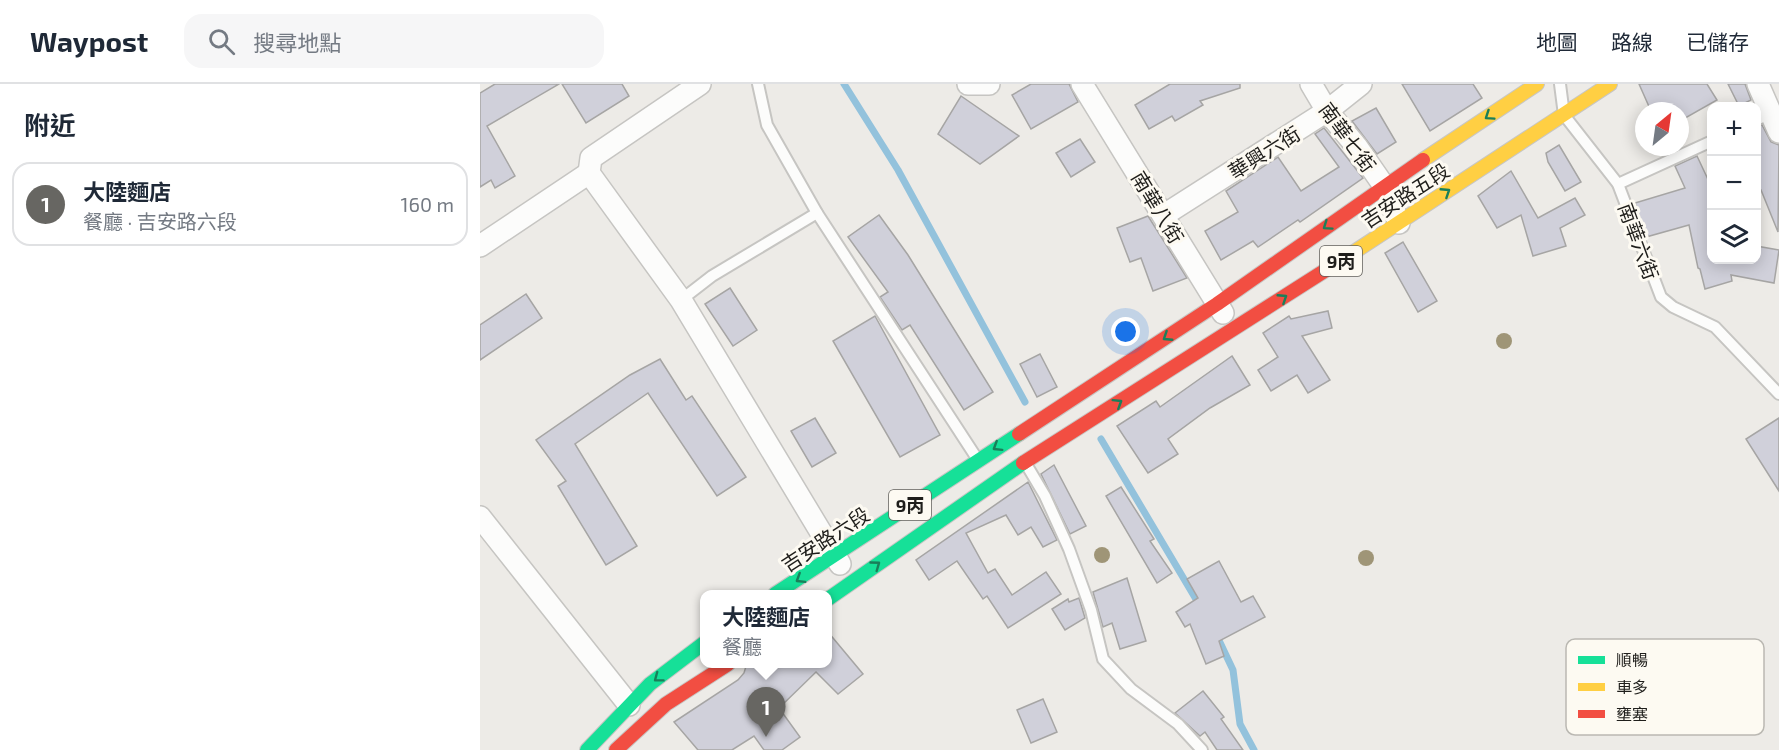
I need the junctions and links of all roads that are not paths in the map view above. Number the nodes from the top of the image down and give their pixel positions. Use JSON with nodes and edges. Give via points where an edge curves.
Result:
{"nodes":[{"id":1,"x":700,"y":84,"type":"edge"},
{"id":2,"x":758,"y":84,"type":"edge"},
{"id":3,"x":968,"y":84,"type":"edge"},
{"id":4,"x":989,"y":84,"type":"edge"},
{"id":5,"x":1082,"y":84,"type":"edge"},
{"id":6,"x":1311,"y":84,"type":"edge"},
{"id":7,"x":1361,"y":84,"type":"edge"},
{"id":8,"x":1537,"y":84,"type":"edge"},
{"id":9,"x":1560,"y":84,"type":"edge"},
{"id":10,"x":1610,"y":84,"type":"edge"},
{"id":11,"x":1758,"y":84,"type":"edge"},
{"id":12,"x":1328,"y":111,"type":"junction"},
{"id":13,"x":1564,"y":115,"type":"junction"},
{"id":14,"x":1772,"y":118,"type":"edge"},
{"id":15,"x":1707,"y":143,"type":"edge"},
{"id":16,"x":589,"y":173,"type":"junction"},
{"id":17,"x":1618,"y":184,"type":"junction"},
{"id":18,"x":1384,"y":186,"type":"junction"},
{"id":19,"x":817,"y":213,"type":"junction"},
{"id":20,"x":1164,"y":215,"type":"junction"},
{"id":21,"x":1399,"y":223,"type":"junction"},
{"id":22,"x":480,"y":246,"type":"edge"},
{"id":23,"x":681,"y":300,"type":"junction"},
{"id":24,"x":1216,"y":304,"type":"junction"},
{"id":25,"x":1236,"y":329,"type":"junction"},
{"id":26,"x":1779,"y":394,"type":"edge"},
{"id":27,"x":1046,"y":416,"type":"joint"},
{"id":28,"x":978,"y":459,"type":"junction"},
{"id":29,"x":1024,"y":462,"type":"junction"},
{"id":30,"x":993,"y":482,"type":"junction"},
{"id":31,"x":480,"y":517,"type":"edge"},
{"id":32,"x":836,"y":556,"type":"junction"},
{"id":33,"x":852,"y":583,"type":"junction"},
{"id":34,"x":781,"y":590,"type":"edge"},
{"id":35,"x":832,"y":596,"type":"edge"},
{"id":36,"x":700,"y":647,"type":"edge"},
{"id":37,"x":720,"y":668,"type":"edge"},
{"id":38,"x":629,"y":705,"type":"junction"},
{"id":39,"x":587,"y":750,"type":"edge"},
{"id":40,"x":616,"y":750,"type":"edge"},
{"id":41,"x":1202,"y":750,"type":"edge"}],
"edges":[{"from":1,"to":16,"type":"street","via":[[591,158]]},
{"from":2,"to":19,"type":"lane","via":[[767,125]]},
{"from":3,"to":4,"type":"street"},
{"from":5,"to":20,"type":"street","name":"南華八街"},
{"from":6,"to":12,"type":"street","name":"南華七街"},
{"from":7,"to":12,"type":"street","name":"華興六街"},
{"from":8,"to":18,"type":"main road","name":"吉安路五段","number":"9丙","one_way":true},
{"from":9,"to":13,"type":"lane"},
{"from":10,"to":13,"type":"main road","name":"吉安路五段","number":"9丙"},
{"from":11,"to":14,"type":"street"},
{"from":12,"to":18,"type":"street","name":"南華七街"},
{"from":12,"to":20,"type":"street","name":"華興六街"},
{"from":13,"to":17,"type":"lane","name":"南華六街"},
{"from":21,"to":13,"type":"main road","name":"吉安路五段","number":"9丙","one_way":true},
{"from":15,"to":17,"type":"lane"},
{"from":16,"to":22,"type":"street"},
{"from":16,"to":23,"type":"street"},
{"from":17,"to":26,"type":"lane","name":"南華六街","via":[[1661,297],[1715,327]]},
{"from":18,"to":21,"type":"street","name":"南華七街"},
{"from":18,"to":24,"type":"main road","name":"吉安路五段","number":"9丙","one_way":true},
{"from":19,"to":23,"type":"lane","via":[[712,276]]},
{"from":19,"to":28,"type":"lane"},
{"from":20,"to":24,"type":"street","name":"南華八街"},
{"from":25,"to":21,"type":"main road","name":"吉安路五段","number":"9丙","one_way":true},
{"from":23,"to":32,"type":"street"},
{"from":24,"to":25,"type":"street","name":"南華八街"},
{"from":24,"to":27,"type":"main road","name":"吉安路五段","number":"9丙","one_way":true},
{"from":29,"to":25,"type":"main road","name":"吉安路五段","number":"9丙","one_way":true},
{"from":27,"to":28,"type":"main road","name":"吉安路六段","number":"9丙","one_way":true},
{"from":28,"to":30,"type":"lane"},
{"from":28,"to":32,"type":"main road","name":"吉安路六段","number":"9丙"},
{"from":29,"to":30,"type":"main road","number":"9丙"},
{"from":29,"to":41,"type":"lane","via":[[1045,496],[1069,549],[1091,610],[1102,659],[1131,689],[1178,724]]},
{"from":33,"to":30,"type":"main road","number":"9丙","one_way":true},
{"from":31,"to":38,"type":"street"},
{"from":32,"to":33,"type":"street"},
{"from":32,"to":34,"type":"main road","name":"吉安路六段","number":"9丙","one_way":true},
{"from":33,"to":35,"type":"main road","number":"9丙"},
{"from":36,"to":38,"type":"main road","one_way":true},
{"from":37,"to":40,"type":"main road","via":[[666,704]]},
{"from":38,"to":39,"type":"main road"}]}
